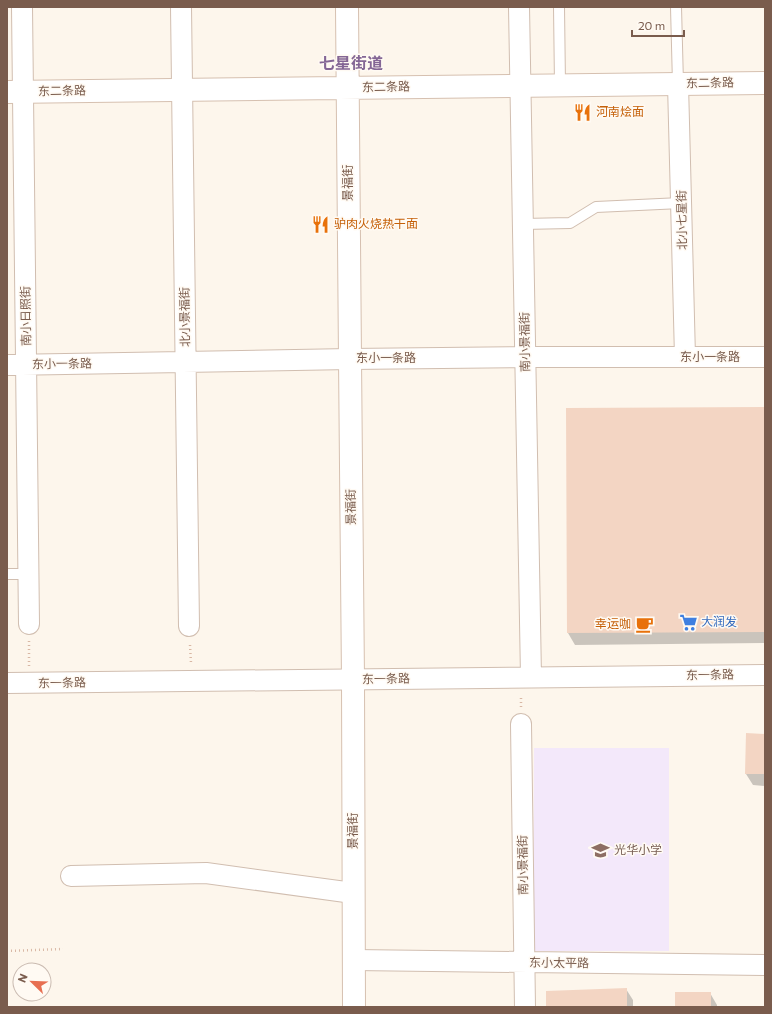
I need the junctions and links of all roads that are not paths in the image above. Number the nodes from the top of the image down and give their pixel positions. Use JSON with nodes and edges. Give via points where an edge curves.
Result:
{"nodes":[{"id":1,"x":22,"y":7,"type":"edge"},
{"id":2,"x":180,"y":7,"type":"edge"},
{"id":3,"x":347,"y":7,"type":"edge"},
{"id":4,"x":520,"y":7,"type":"edge"},
{"id":5,"x":559,"y":7,"type":"edge"},
{"id":6,"x":676,"y":7,"type":"edge"},
{"id":7,"x":765,"y":83,"type":"edge"},
{"id":8,"x":678,"y":84,"type":"junction"},
{"id":9,"x":560,"y":85,"type":"junction"},
{"id":10,"x":521,"y":86,"type":"junction"},
{"id":11,"x":348,"y":88,"type":"junction"},
{"id":12,"x":182,"y":90,"type":"junction"},
{"id":13,"x":15,"y":92,"type":"edge"},
{"id":14,"x":681,"y":203,"type":"junction"},
{"id":15,"x":523,"y":224,"type":"junction"},
{"id":16,"x":525,"y":357,"type":"junction"},
{"id":17,"x":685,"y":357,"type":"junction"},
{"id":18,"x":765,"y":357,"type":"edge"},
{"id":19,"x":350,"y":359,"type":"junction"},
{"id":20,"x":185,"y":362,"type":"junction"},
{"id":21,"x":7,"y":365,"type":"edge"},
{"id":22,"x":26,"y":365,"type":"junction"},
{"id":23,"x":7,"y":574,"type":"edge"},
{"id":24,"x":29,"y":574,"type":"junction"},
{"id":25,"x":29,"y":624,"type":"road end"},
{"id":26,"x":189,"y":626,"type":"road end"},
{"id":27,"x":765,"y":675,"type":"edge"},
{"id":28,"x":526,"y":677,"type":"junction"},
{"id":29,"x":354,"y":679,"type":"junction"},
{"id":30,"x":7,"y":683,"type":"edge"},
{"id":31,"x":521,"y":724,"type":"road end"},
{"id":32,"x":71,"y":876,"type":"dead end"},
{"id":33,"x":353,"y":893,"type":"junction"},
{"id":34,"x":354,"y":960,"type":"junction"},
{"id":35,"x":524,"y":962,"type":"junction"},
{"id":36,"x":765,"y":965,"type":"edge"},
{"id":37,"x":354,"y":1007,"type":"edge"},
{"id":38,"x":525,"y":1007,"type":"edge"}],
"edges":[{"from":1,"to":13,"type":"street","name":"南小日照街"},
{"from":2,"to":12,"type":"street","name":"北小景福街"},
{"from":3,"to":11,"type":"street","name":"景福街"},
{"from":4,"to":10,"type":"street","name":"南小景福街"},
{"from":5,"to":9,"type":"lane"},
{"from":6,"to":8,"type":"lane"},
{"from":7,"to":8,"type":"street","name":"东二条路"},
{"from":8,"to":9,"type":"street","name":"东二条路"},
{"from":8,"to":14,"type":"street","name":"北小七星街"},
{"from":9,"to":10,"type":"street","name":"东二条路"},
{"from":10,"to":11,"type":"street","name":"东二条路"},
{"from":10,"to":15,"type":"street","name":"南小景福街"},
{"from":11,"to":12,"type":"street","name":"东二条路"},
{"from":11,"to":19,"type":"street","name":"景福街"},
{"from":12,"to":13,"type":"street","name":"东二条路"},
{"from":12,"to":20,"type":"street","name":"北小景福街"},
{"from":13,"to":22,"type":"street","name":"南小日照街"},
{"from":14,"to":15,"type":"lane","via":[[596,207],[570,223]]},
{"from":14,"to":17,"type":"street","name":"北小七星街"},
{"from":15,"to":16,"type":"street","name":"南小景福街"},
{"from":16,"to":17,"type":"street","name":"东小一条路"},
{"from":16,"to":19,"type":"street","name":"东小一条路"},
{"from":16,"to":28,"type":"street","name":"南小景福街"},
{"from":17,"to":18,"type":"street","name":"东小一条路"},
{"from":19,"to":20,"type":"street","name":"东小一条路"},
{"from":19,"to":29,"type":"street","name":"景福街"},
{"from":20,"to":22,"type":"street","name":"东小一条路"},
{"from":20,"to":26,"type":"street","name":"北小景福街"},
{"from":21,"to":22,"type":"street","name":"东小一条路"},
{"from":22,"to":24,"type":"street","name":"南小日照街"},
{"from":23,"to":24,"type":"lane"},
{"from":24,"to":25,"type":"street","name":"南小日照街"},
{"from":27,"to":28,"type":"street","name":"东一条路"},
{"from":28,"to":29,"type":"street","name":"东一条路"},
{"from":29,"to":30,"type":"street","name":"东一条路"},
{"from":29,"to":33,"type":"street","name":"景福街"},
{"from":31,"to":35,"type":"street","name":"南小景福街"},
{"from":32,"to":33,"type":"street","via":[[206,873]]},
{"from":33,"to":34,"type":"street","name":"景福街"},
{"from":34,"to":35,"type":"street","name":"东小太平路"},
{"from":34,"to":37,"type":"street","name":"景福街"},
{"from":35,"to":36,"type":"street","name":"东小太平路"},
{"from":35,"to":38,"type":"street","name":"南小景福街"}]}
